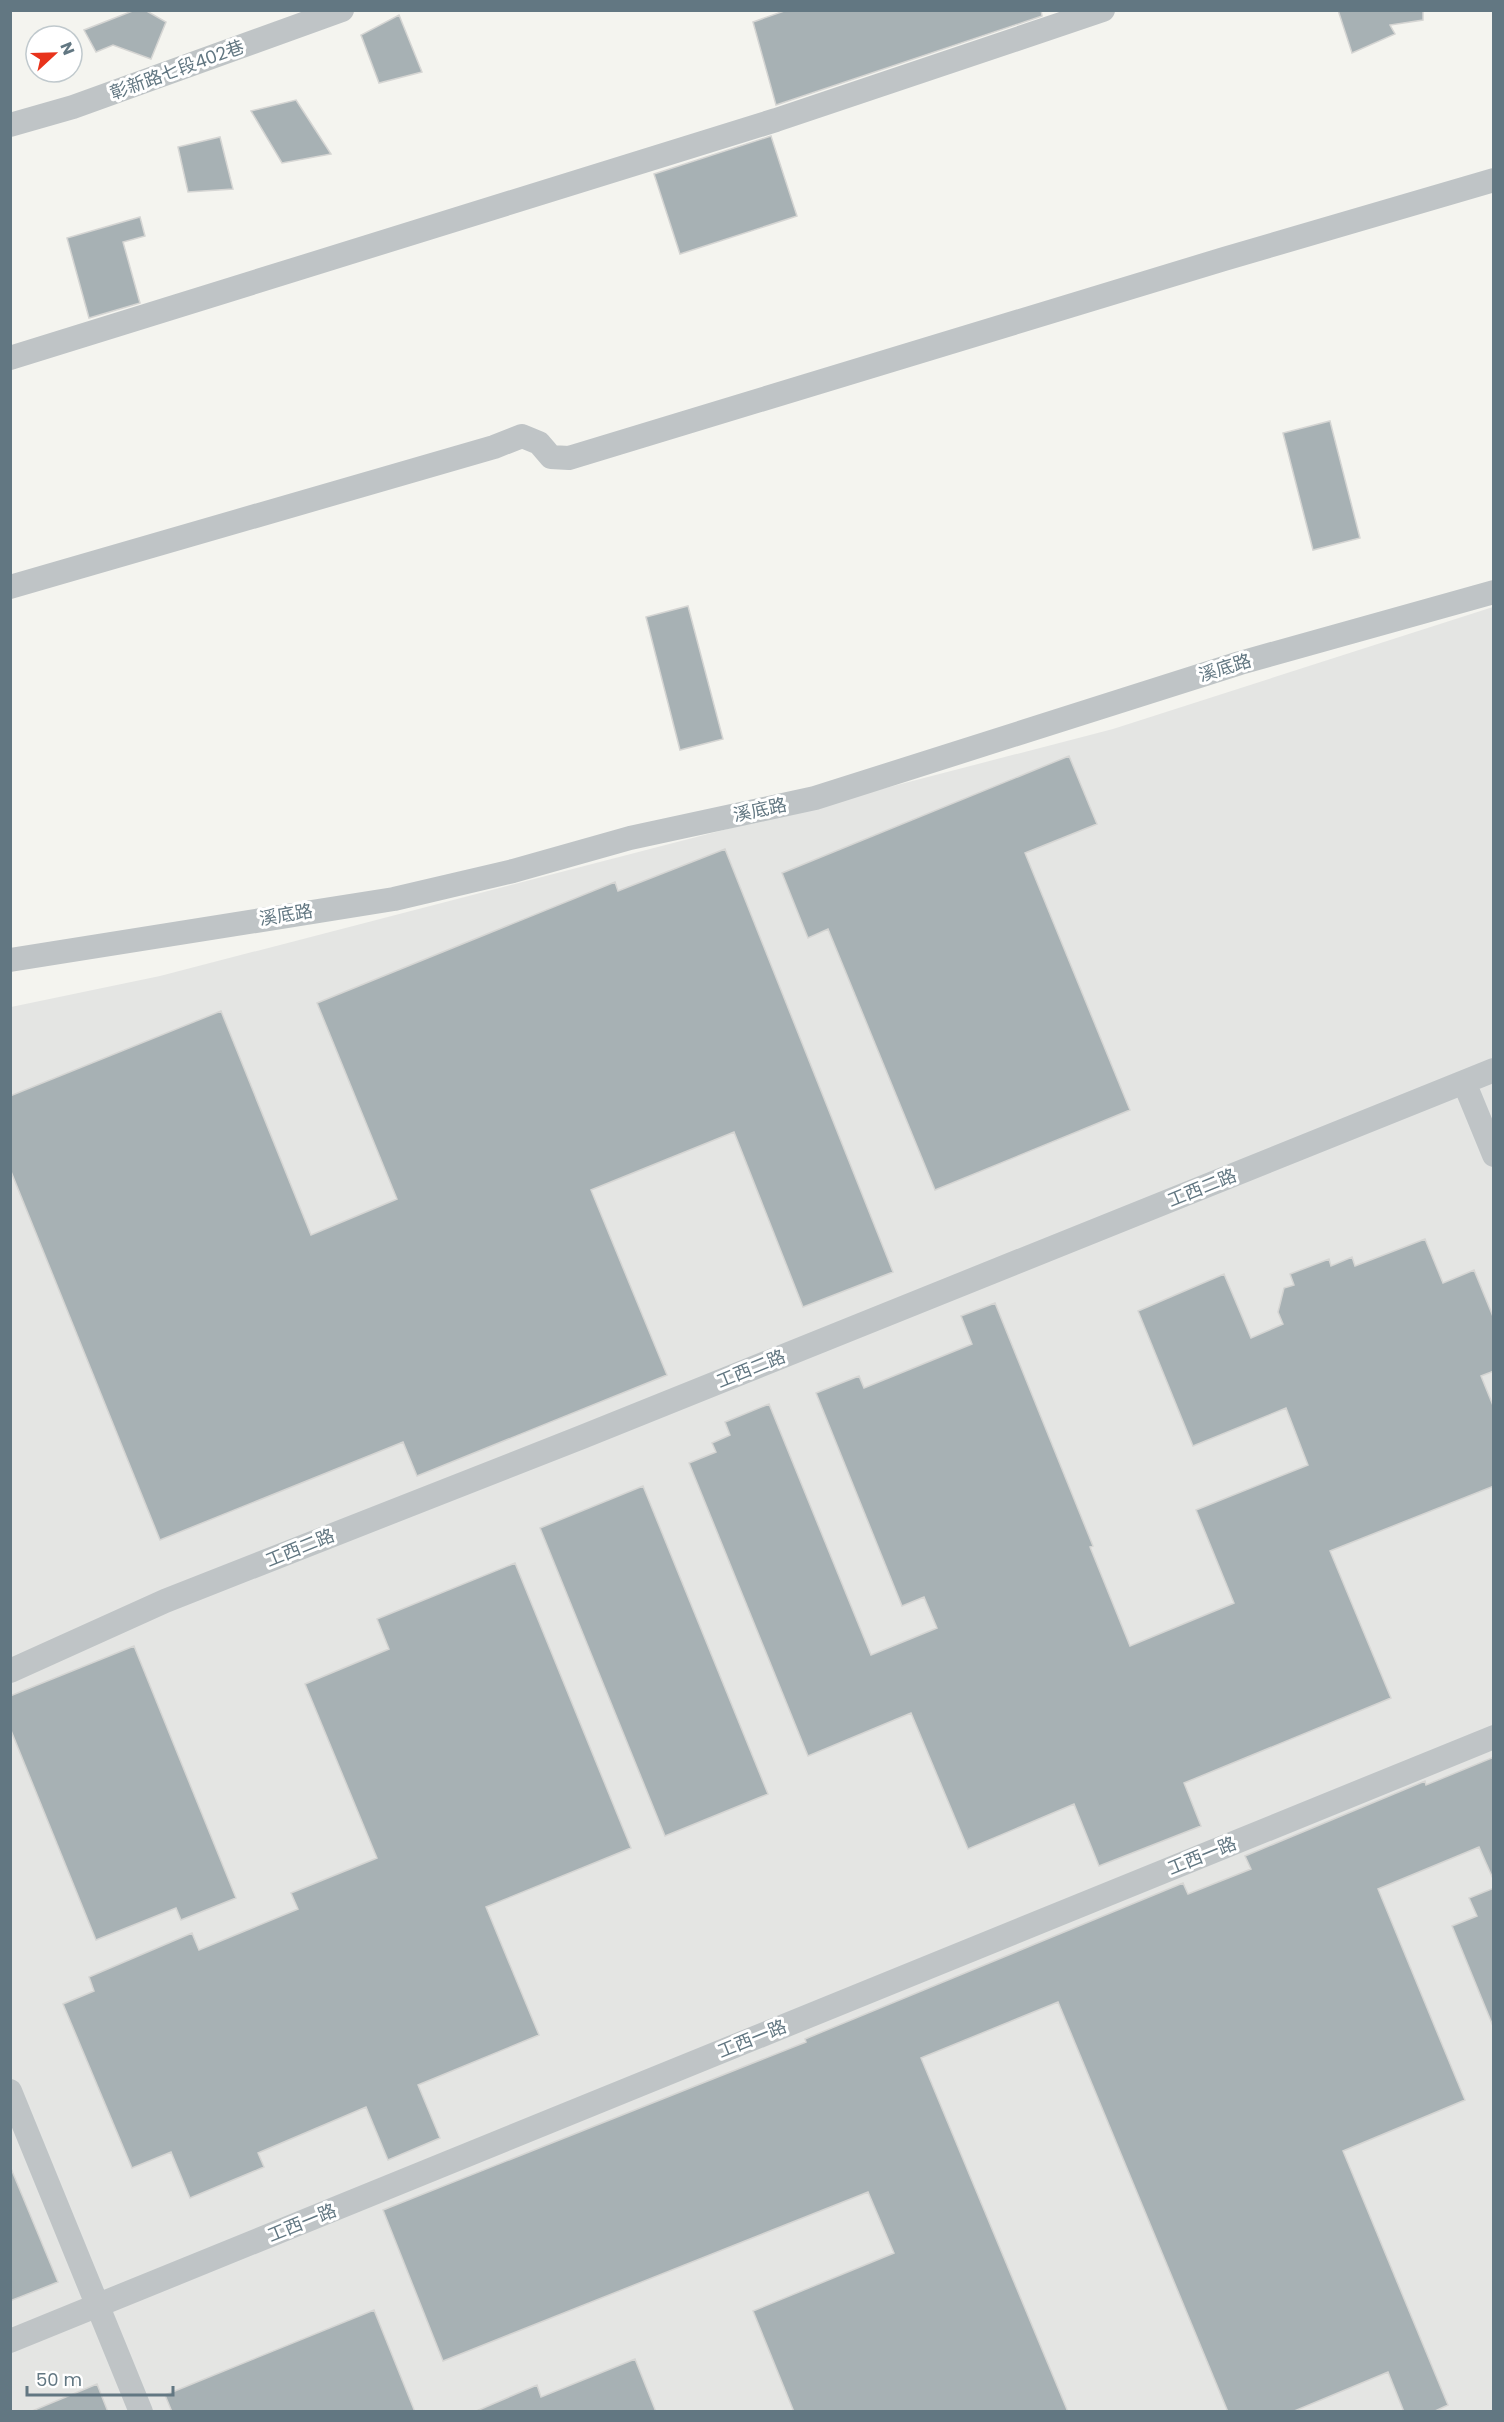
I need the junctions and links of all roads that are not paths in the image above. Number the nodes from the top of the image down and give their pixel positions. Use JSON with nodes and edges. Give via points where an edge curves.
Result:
{"nodes":[{"id":1,"x":342,"y":10,"type":"edge"},
{"id":2,"x":1103,"y":10,"type":"edge"},
{"id":3,"x":10,"y":125,"type":"edge"},
{"id":4,"x":1494,"y":180,"type":"edge"},
{"id":5,"x":10,"y":358,"type":"edge"},
{"id":6,"x":10,"y":587,"type":"edge"},
{"id":7,"x":1494,"y":592,"type":"edge"},
{"id":8,"x":10,"y":960,"type":"edge"},
{"id":9,"x":1494,"y":1070,"type":"edge"},
{"id":10,"x":1464,"y":1082,"type":"junction"},
{"id":11,"x":1494,"y":1155,"type":"edge"},
{"id":12,"x":10,"y":1671,"type":"edge"},
{"id":13,"x":1494,"y":1737,"type":"edge"},
{"id":14,"x":10,"y":2091,"type":"edge"},
{"id":15,"x":98,"y":2306,"type":"junction"},
{"id":16,"x":10,"y":2341,"type":"edge"},
{"id":17,"x":141,"y":2412,"type":"edge"}],
"edges":[{"from":1,"to":3,"type":"street","name":"彰新路七段402巷","via":[[73,107]]},
{"from":2,"to":5,"type":"street","via":[[776,120]]},
{"from":4,"to":6,"type":"street","via":[[569,458],[551,457],[539,443],[522,436]]},
{"from":7,"to":8,"type":"street","name":"溪底路","via":[[1240,663],[815,798],[630,838],[394,899]]},
{"from":9,"to":10,"type":"street","name":"工西二路"},
{"from":10,"to":11,"type":"street"},
{"from":10,"to":12,"type":"street","name":"工西二路","via":[[165,1601]]},
{"from":13,"to":15,"type":"street","name":"工西一路"},
{"from":14,"to":15,"type":"street"},
{"from":15,"to":16,"type":"street","name":"工西一路"},
{"from":15,"to":17,"type":"street"}]}
